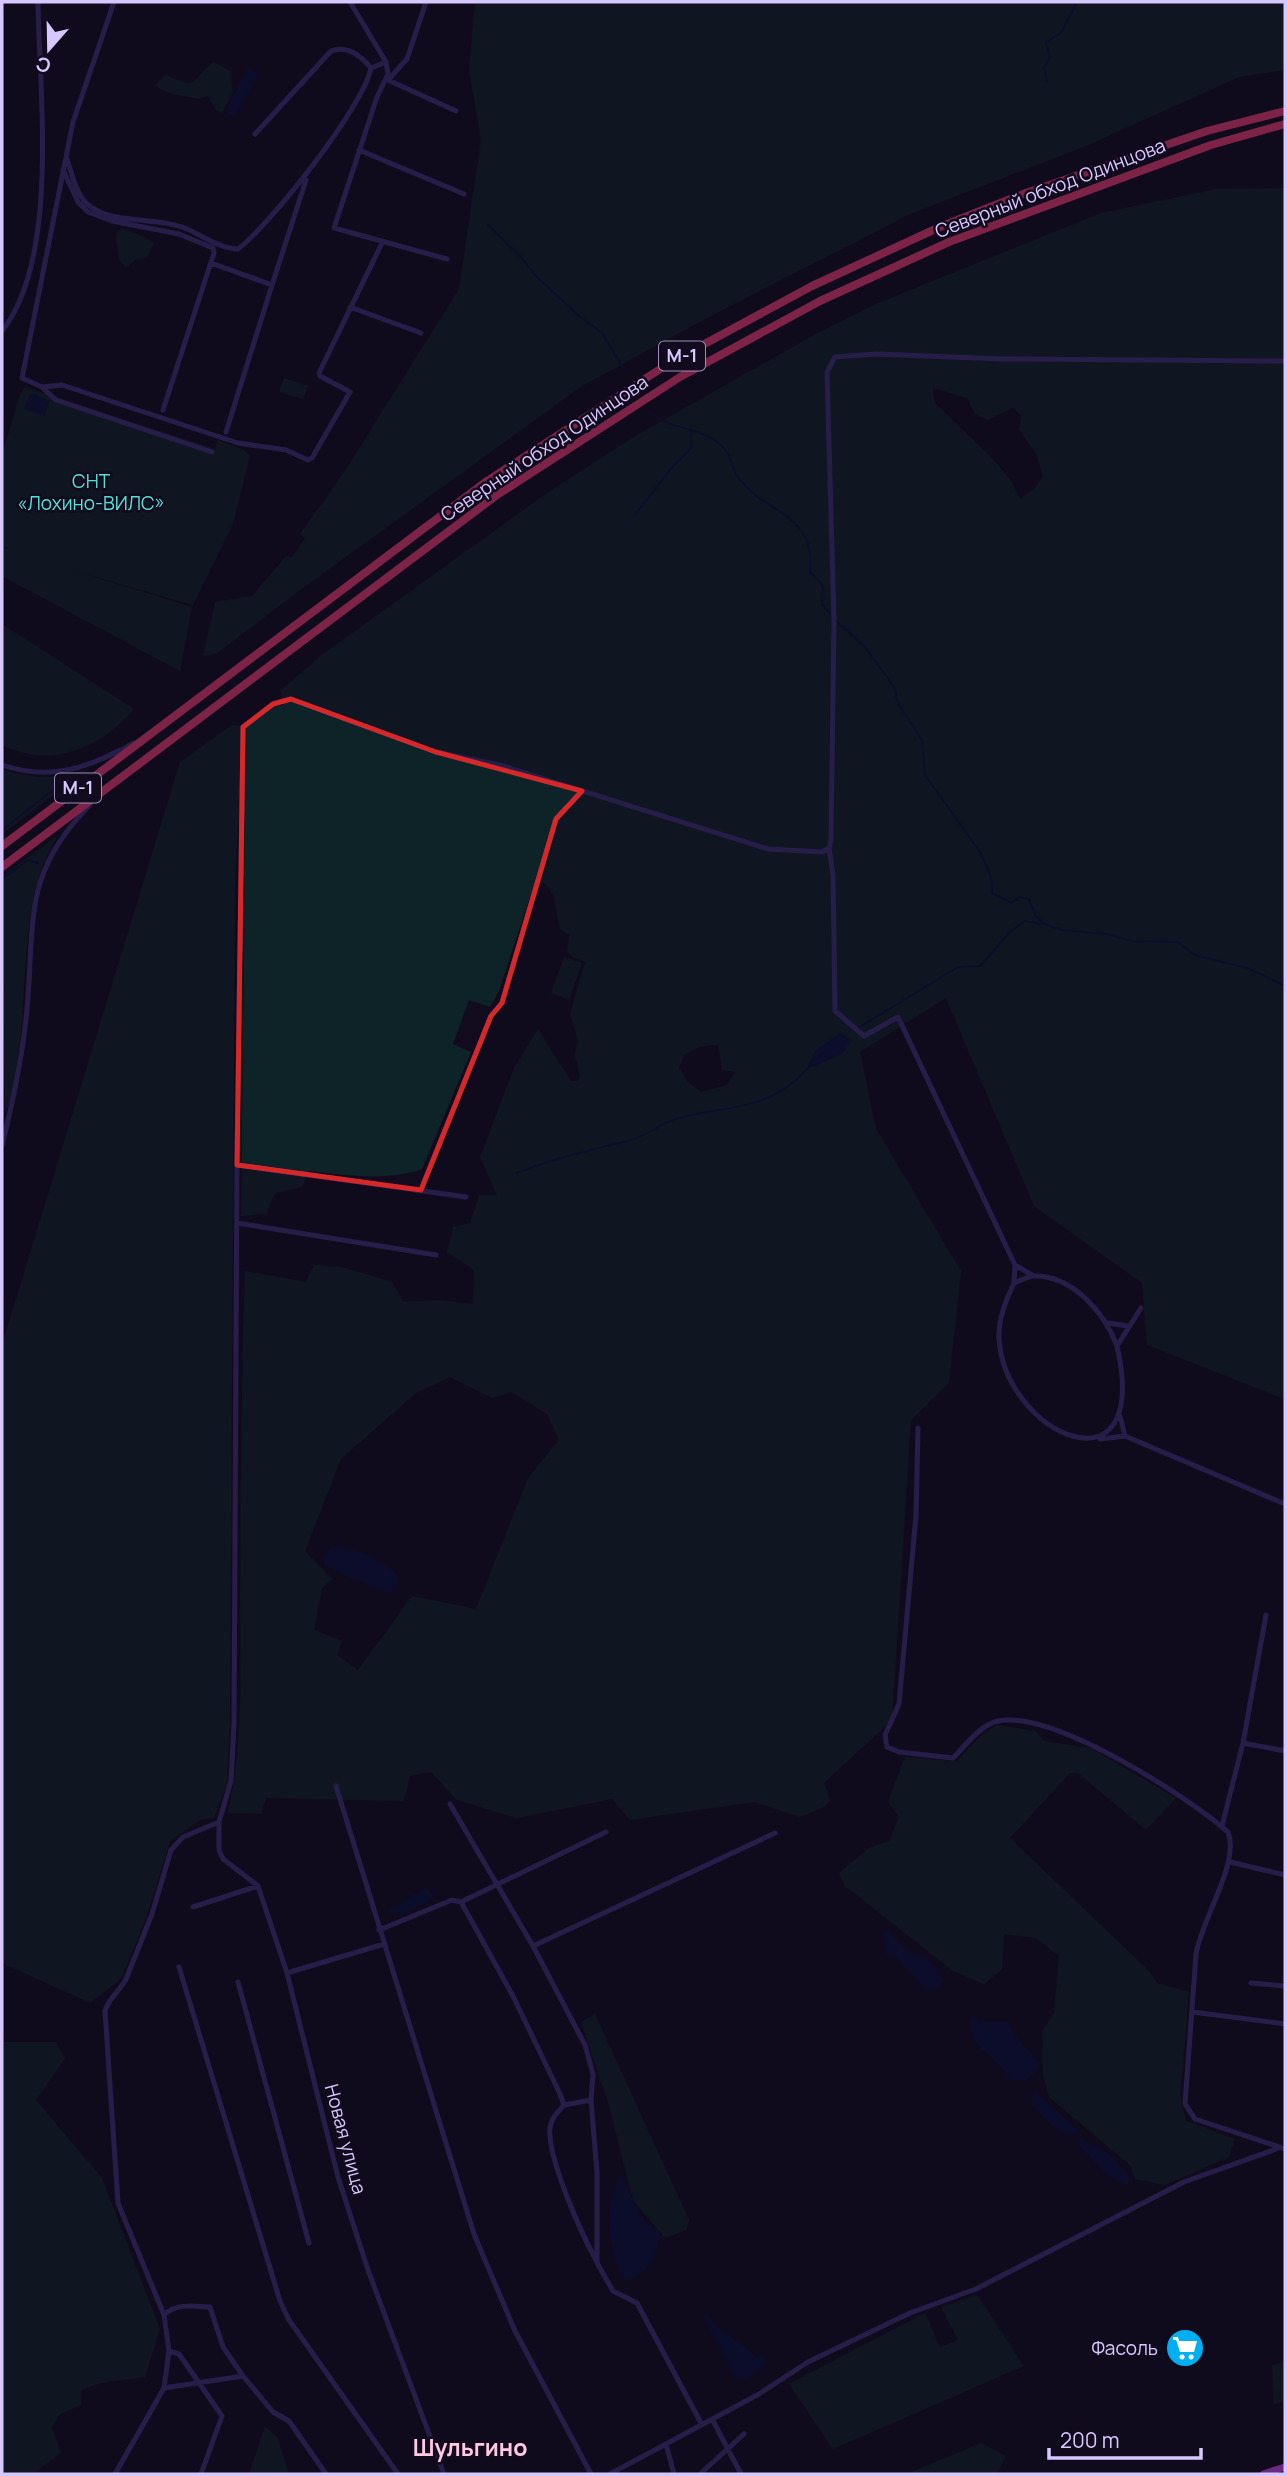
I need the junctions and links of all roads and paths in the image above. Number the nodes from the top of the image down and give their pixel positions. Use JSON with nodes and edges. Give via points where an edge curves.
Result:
{"nodes":[{"id":1,"x":38,"y":2,"type":"edge"},
{"id":2,"x":114,"y":2,"type":"edge"},
{"id":3,"x":350,"y":2,"type":"edge"},
{"id":4,"x":426,"y":2,"type":"edge"},
{"id":5,"x":386,"y":62,"type":"junction"},
{"id":6,"x":371,"y":68,"type":"junction"},
{"id":7,"x":388,"y":80,"type":"junction"},
{"id":8,"x":456,"y":111,"type":"dead end"},
{"id":9,"x":1285,"y":111,"type":"edge"},
{"id":10,"x":1285,"y":124,"type":"edge"},
{"id":11,"x":254,"y":134,"type":"dead end"},
{"id":12,"x":359,"y":150,"type":"junction"},
{"id":13,"x":66,"y":156,"type":"junction"},
{"id":14,"x":63,"y":170,"type":"junction"},
{"id":15,"x":306,"y":180,"type":"dead end"},
{"id":16,"x":464,"y":194,"type":"dead end"},
{"id":17,"x":382,"y":243,"type":"junction"},
{"id":18,"x":447,"y":259,"type":"dead end"},
{"id":19,"x":211,"y":263,"type":"junction"},
{"id":20,"x":272,"y":285,"type":"junction"},
{"id":21,"x":350,"y":307,"type":"junction"},
{"id":22,"x":2,"y":331,"type":"edge"},
{"id":23,"x":421,"y":333,"type":"dead end"},
{"id":24,"x":1285,"y":361,"type":"edge"},
{"id":25,"x":42,"y":387,"type":"junction"},
{"id":26,"x":163,"y":410,"type":"dead end"},
{"id":27,"x":226,"y":432,"type":"dead end"},
{"id":28,"x":212,"y":452,"type":"dead end"},
{"id":29,"x":155,"y":731,"type":"junction"},
{"id":30,"x":2,"y":765,"type":"edge"},
{"id":31,"x":106,"y":789,"type":"junction"},
{"id":32,"x":582,"y":791,"type":"junction"},
{"id":33,"x":2,"y":846,"type":"edge"},
{"id":34,"x":829,"y":848,"type":"junction"},
{"id":35,"x":2,"y":867,"type":"edge"},
{"id":36,"x":2,"y":1146,"type":"edge"},
{"id":37,"x":237,"y":1165,"type":"junction"},
{"id":38,"x":421,"y":1190,"type":"junction"},
{"id":39,"x":466,"y":1196,"type":"dead end"},
{"id":40,"x":237,"y":1223,"type":"junction"},
{"id":41,"x":436,"y":1255,"type":"dead end"},
{"id":42,"x":1015,"y":1265,"type":"junction"},
{"id":43,"x":1034,"y":1276,"type":"junction"},
{"id":44,"x":1014,"y":1283,"type":"junction"},
{"id":45,"x":1141,"y":1308,"type":"dead end"},
{"id":46,"x":1108,"y":1323,"type":"junction"},
{"id":47,"x":1128,"y":1326,"type":"junction"},
{"id":48,"x":1117,"y":1346,"type":"junction"},
{"id":49,"x":1119,"y":1416,"type":"junction"},
{"id":50,"x":918,"y":1428,"type":"dead end"},
{"id":51,"x":1125,"y":1436,"type":"junction"},
{"id":52,"x":1096,"y":1440,"type":"junction"},
{"id":53,"x":1285,"y":1504,"type":"edge"},
{"id":54,"x":1266,"y":1615,"type":"dead end"},
{"id":55,"x":1243,"y":1743,"type":"junction"},
{"id":56,"x":1285,"y":1751,"type":"edge"},
{"id":57,"x":337,"y":1786,"type":"dead end"},
{"id":58,"x":450,"y":1804,"type":"dead end"},
{"id":59,"x":219,"y":1822,"type":"junction"},
{"id":60,"x":1222,"y":1826,"type":"junction"},
{"id":61,"x":606,"y":1832,"type":"dead end"},
{"id":62,"x":775,"y":1833,"type":"dead end"},
{"id":63,"x":1230,"y":1862,"type":"junction"},
{"id":64,"x":1285,"y":1875,"type":"edge"},
{"id":65,"x":496,"y":1883,"type":"junction"},
{"id":66,"x":258,"y":1886,"type":"junction"},
{"id":67,"x":461,"y":1902,"type":"junction"},
{"id":68,"x":193,"y":1907,"type":"dead end"},
{"id":69,"x":380,"y":1930,"type":"junction"},
{"id":70,"x":384,"y":1944,"type":"junction"},
{"id":71,"x":533,"y":1946,"type":"junction"},
{"id":72,"x":179,"y":1967,"type":"dead end"},
{"id":73,"x":287,"y":1973,"type":"junction"},
{"id":74,"x":238,"y":1982,"type":"dead end"},
{"id":75,"x":1251,"y":1983,"type":"dead end"},
{"id":76,"x":1285,"y":1986,"type":"edge"},
{"id":77,"x":1193,"y":2012,"type":"junction"},
{"id":78,"x":1285,"y":2024,"type":"edge"},
{"id":79,"x":591,"y":2099,"type":"junction"},
{"id":80,"x":564,"y":2105,"type":"junction"},
{"id":81,"x":1282,"y":2148,"type":"edge"},
{"id":82,"x":309,"y":2243,"type":"dead end"},
{"id":83,"x":597,"y":2263,"type":"junction"},
{"id":84,"x":164,"y":2315,"type":"junction"},
{"id":85,"x":169,"y":2351,"type":"junction"},
{"id":86,"x":243,"y":2376,"type":"junction"},
{"id":87,"x":200,"y":2384,"type":"junction"},
{"id":88,"x":164,"y":2388,"type":"junction"},
{"id":89,"x":712,"y":2419,"type":"junction"},
{"id":90,"x":702,"y":2425,"type":"junction"},
{"id":91,"x":744,"y":2434,"type":"dead end"},
{"id":92,"x":666,"y":2444,"type":"junction"},
{"id":93,"x":726,"y":2450,"type":"junction"},
{"id":94,"x":1285,"y":2467,"type":"edge"},
{"id":95,"x":116,"y":2473,"type":"edge"},
{"id":96,"x":124,"y":2474,"type":"edge"},
{"id":97,"x":201,"y":2474,"type":"edge"},
{"id":98,"x":326,"y":2474,"type":"edge"},
{"id":99,"x":398,"y":2474,"type":"edge"},
{"id":100,"x":444,"y":2474,"type":"edge"},
{"id":101,"x":591,"y":2474,"type":"edge"},
{"id":102,"x":610,"y":2474,"type":"edge"},
{"id":103,"x":674,"y":2474,"type":"edge"},
{"id":104,"x":700,"y":2474,"type":"edge"},
{"id":105,"x":741,"y":2474,"type":"edge"},
{"id":106,"x":1263,"y":2474,"type":"edge"}],
"edges":[{"from":1,"to":22,"type":"street","via":[[42,155],[38,217],[20,305]]},
{"from":2,"to":13,"type":"street"},
{"from":3,"to":5,"type":"street"},
{"from":4,"to":7,"type":"street","via":[[407,59]]},
{"from":5,"to":6,"type":"street"},
{"from":5,"to":7,"type":"street"},
{"from":6,"to":11,"type":"street","via":[[353,52],[331,51]]},
{"from":6,"to":13,"type":"street","via":[[331,136],[286,197],[237,249],[184,227],[91,208],[80,195]]},
{"from":7,"to":8,"type":"street"},
{"from":7,"to":12,"type":"street","via":[[377,97]]},
{"from":9,"to":29,"type":"highway","name":"Северный обход Одинцова","number":"М-1","via":[[1207,131],[1026,193],[879,254],[744,321],[535,448]]},
{"from":10,"to":31,"type":"highway","name":"Северный обход Одинцова","number":"М-1","via":[[1211,145],[978,230],[886,269],[752,336],[620,412],[497,495]]},
{"from":12,"to":16,"type":"street"},
{"from":12,"to":17,"type":"street","via":[[334,228]]},
{"from":13,"to":14,"type":"street"},
{"from":14,"to":19,"type":"street","via":[[88,212],[179,234],[213,248]]},
{"from":14,"to":25,"type":"street","via":[[22,378]]},
{"from":15,"to":20,"type":"street"},
{"from":17,"to":18,"type":"street"},
{"from":17,"to":21,"type":"street"},
{"from":19,"to":20,"type":"street"},
{"from":19,"to":26,"type":"street"},
{"from":20,"to":27,"type":"street"},
{"from":21,"to":23,"type":"street"},
{"from":21,"to":25,"type":"street","via":[[319,373],[350,392],[308,460],[286,450],[238,443],[62,386]]},
{"from":24,"to":34,"type":"street","via":[[835,357],[827,372],[834,621]]},
{"from":25,"to":28,"type":"street","via":[[56,400]]},
{"from":29,"to":30,"type":"street","via":[[80,769],[43,774]]},
{"from":29,"to":33,"type":"highway","name":"Северный обход Одинцова","number":"М-1"},
{"from":31,"to":35,"type":"highway","name":"Северный обход Одинцова","number":"М-1"},
{"from":31,"to":36,"type":"street","via":[[67,829],[41,876],[22,1046]]},
{"from":32,"to":34,"type":"street","via":[[768,849],[822,852]]},
{"from":32,"to":37,"type":"street","via":[[500,765],[436,752],[291,699],[273,704],[243,727]]},
{"from":32,"to":38,"type":"street","via":[[556,819],[502,1003],[491,1016]]},
{"from":34,"to":42,"type":"street","via":[[835,1011],[864,1037],[898,1017]]},
{"from":37,"to":38,"type":"street"},
{"from":37,"to":40,"type":"street"},
{"from":38,"to":39,"type":"street"},
{"from":40,"to":41,"type":"street"},
{"from":40,"to":59,"type":"street","via":[[234,1724],[231,1781]]},
{"from":42,"to":43,"type":"street"},
{"from":42,"to":44,"type":"street"},
{"from":43,"to":44,"type":"street"},
{"from":43,"to":46,"type":"street","via":[[1065,1284]]},
{"from":44,"to":52,"type":"street","via":[[1003,1306],[999,1339],[1006,1368],[1045,1424],[1073,1438]]},
{"from":45,"to":47,"type":"street"},
{"from":46,"to":47,"type":"street"},
{"from":46,"to":48,"type":"street"},
{"from":47,"to":48,"type":"street"},
{"from":48,"to":49,"type":"street","via":[[1122,1370]]},
{"from":49,"to":51,"type":"street"},
{"from":49,"to":52,"type":"street"},
{"from":50,"to":60,"type":"street","via":[[916,1515],[899,1704],[885,1735],[887,1747],[953,1758],[996,1722],[1031,1724],[1109,1754]]},
{"from":51,"to":52,"type":"street"},
{"from":51,"to":53,"type":"street"},
{"from":54,"to":55,"type":"street"},
{"from":55,"to":56,"type":"street"},
{"from":55,"to":60,"type":"street"},
{"from":57,"to":69,"type":"street"},
{"from":58,"to":65,"type":"street"},
{"from":59,"to":66,"type":"street","via":[[223,1859]]},
{"from":59,"to":84,"type":"street","via":[[183,1837],[171,1850],[136,1953],[105,2011],[118,2203]]},
{"from":60,"to":63,"type":"street","via":[[1232,1841]]},
{"from":61,"to":65,"type":"street"},
{"from":62,"to":71,"type":"street"},
{"from":63,"to":64,"type":"street"},
{"from":63,"to":77,"type":"street","via":[[1198,1942]]},
{"from":65,"to":67,"type":"street"},
{"from":65,"to":71,"type":"street"},
{"from":66,"to":68,"type":"street"},
{"from":66,"to":73,"type":"street","name":"Новая улица"},
{"from":67,"to":69,"type":"street","via":[[452,1900]]},
{"from":67,"to":80,"type":"street","via":[[513,1996]]},
{"from":69,"to":70,"type":"street"},
{"from":70,"to":73,"type":"street"},
{"from":70,"to":101,"type":"street","via":[[474,2234],[515,2331]]},
{"from":71,"to":79,"type":"street","via":[[584,2045],[593,2074]]},
{"from":72,"to":99,"type":"street","via":[[280,2301]]},
{"from":73,"to":100,"type":"street","name":"Новая улица","via":[[342,2190]]},
{"from":74,"to":82,"type":"street"},
{"from":75,"to":76,"type":"street"},
{"from":77,"to":78,"type":"street"},
{"from":77,"to":81,"type":"street","via":[[1184,2090],[1189,2112],[1216,2129]]},
{"from":79,"to":80,"type":"street"},
{"from":79,"to":83,"type":"street"},
{"from":80,"to":83,"type":"street","via":[[551,2121],[551,2138],[581,2233]]},
{"from":81,"to":89,"type":"street","via":[[1184,2182],[976,2289],[910,2313],[808,2362]]},
{"from":83,"to":90,"type":"street","via":[[613,2291],[637,2303]]},
{"from":84,"to":85,"type":"street"},
{"from":84,"to":86,"type":"street","via":[[169,2309],[186,2306],[210,2307],[223,2347]]},
{"from":85,"to":87,"type":"street","via":[[178,2354]]},
{"from":85,"to":88,"type":"street"},
{"from":86,"to":87,"type":"street"},
{"from":86,"to":98,"type":"street","via":[[273,2412],[289,2421]]},
{"from":87,"to":88,"type":"street"},
{"from":87,"to":97,"type":"street","via":[[222,2416]]},
{"from":88,"to":95,"type":"street"},
{"from":89,"to":90,"type":"street"},
{"from":89,"to":93,"type":"street"},
{"from":90,"to":92,"type":"street"},
{"from":91,"to":93,"type":"street"},
{"from":92,"to":102,"type":"street"},
{"from":92,"to":103,"type":"street"},
{"from":93,"to":104,"type":"street"},
{"from":93,"to":105,"type":"street"},
{"from":94,"to":106,"type":"main road"},
{"from":95,"to":96,"type":"street"}]}
